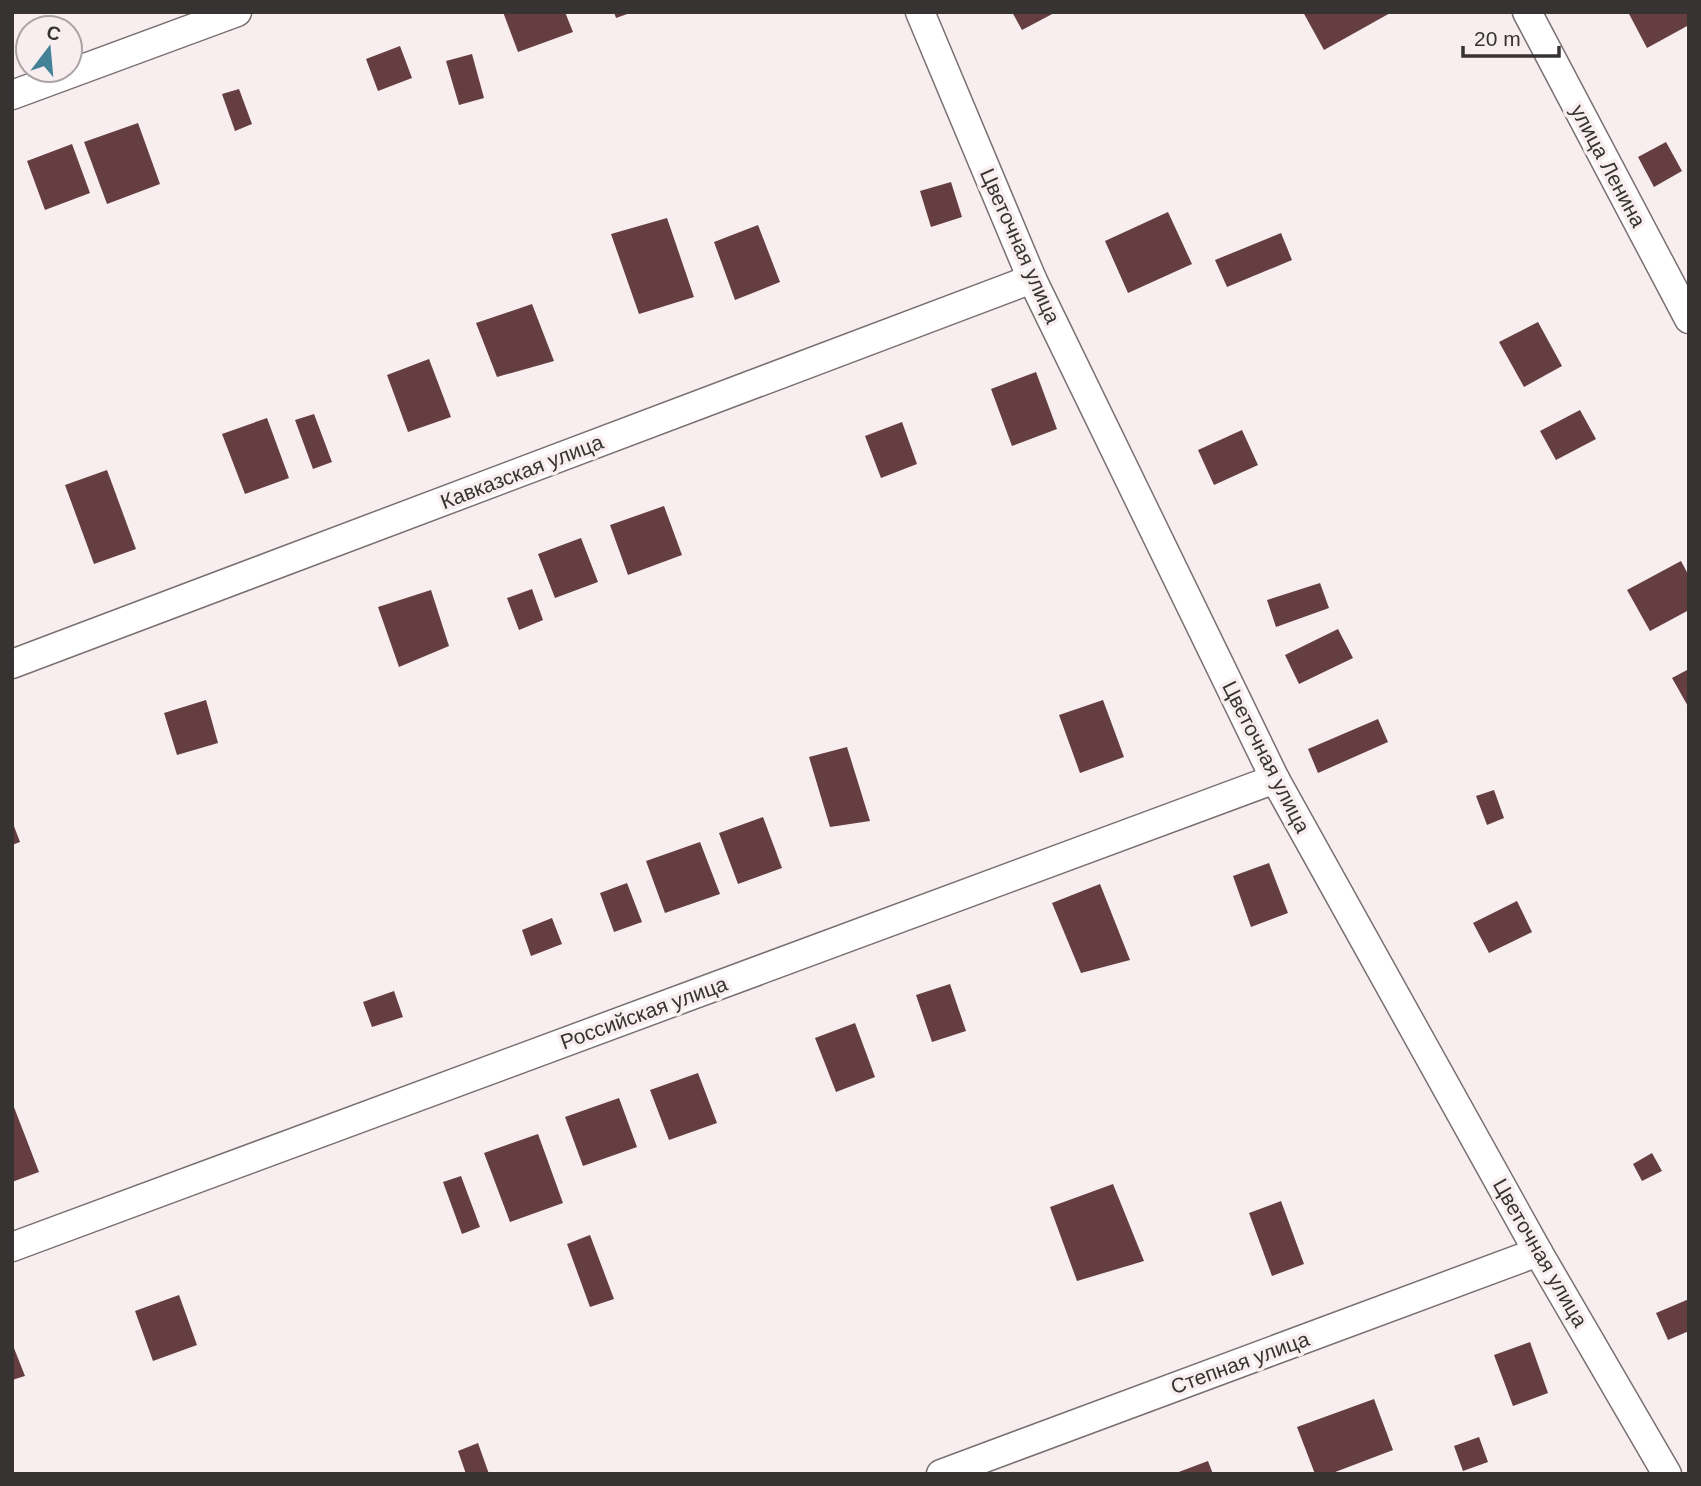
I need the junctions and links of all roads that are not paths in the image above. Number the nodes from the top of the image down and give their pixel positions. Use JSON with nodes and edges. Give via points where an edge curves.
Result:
{"nodes":[{"id":1,"x":237,"y":12,"type":"edge"},
{"id":2,"x":920,"y":12,"type":"edge"},
{"id":3,"x":1527,"y":12,"type":"edge"},
{"id":4,"x":12,"y":95,"type":"edge"},
{"id":5,"x":1031,"y":279,"type":"junction"},
{"id":6,"x":1689,"y":319,"type":"edge"},
{"id":7,"x":12,"y":664,"type":"edge"},
{"id":8,"x":1275,"y":779,"type":"junction"},
{"id":9,"x":12,"y":1247,"type":"edge"},
{"id":10,"x":1538,"y":1252,"type":"junction"},
{"id":11,"x":941,"y":1474,"type":"edge"},
{"id":12,"x":1667,"y":1474,"type":"edge"}],
"edges":[{"from":1,"to":4,"type":"street"},
{"from":2,"to":5,"type":"street","name":"Цветочная улица"},
{"from":3,"to":6,"type":"street","name":"улица Ленина"},
{"from":5,"to":7,"type":"street","name":"Кавказская улица"},
{"from":5,"to":8,"type":"street","name":"Цветочная улица"},
{"from":8,"to":9,"type":"street","name":"Российская улица"},
{"from":8,"to":10,"type":"street","name":"Цветочная улица"},
{"from":10,"to":11,"type":"street","name":"Степная улица"},
{"from":10,"to":12,"type":"street","name":"Цветочная улица"}]}
